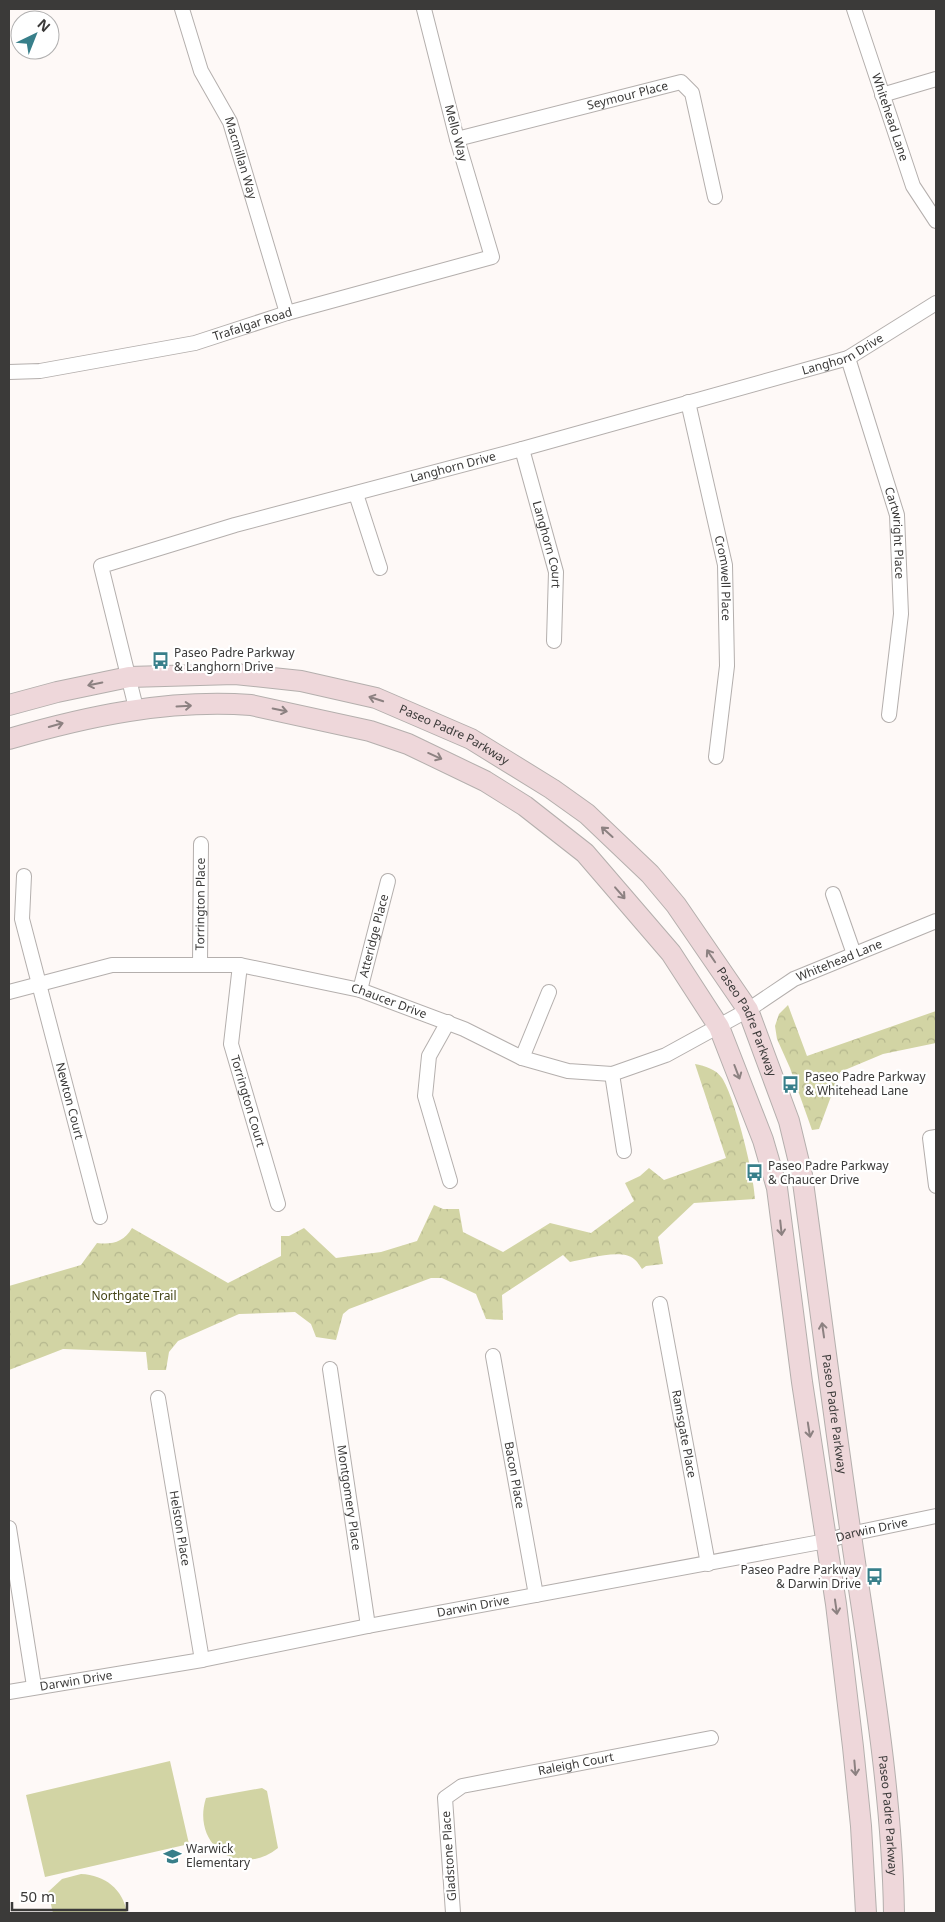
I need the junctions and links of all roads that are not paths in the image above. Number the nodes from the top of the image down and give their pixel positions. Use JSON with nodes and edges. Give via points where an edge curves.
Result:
{"nodes":[{"id":1,"x":182,"y":9,"type":"edge"},
{"id":2,"x":424,"y":9,"type":"edge"},
{"id":3,"x":854,"y":9,"type":"edge"},
{"id":4,"x":936,"y":79,"type":"edge"},
{"id":5,"x":882,"y":95,"type":"junction"},
{"id":6,"x":457,"y":139,"type":"junction"},
{"id":7,"x":715,"y":197,"type":"dead end"},
{"id":8,"x":936,"y":221,"type":"edge"},
{"id":9,"x":492,"y":257,"type":"joint"},
{"id":10,"x":936,"y":302,"type":"edge"},
{"id":11,"x":287,"y":313,"type":"junction"},
{"id":12,"x":848,"y":358,"type":"junction"},
{"id":13,"x":9,"y":372,"type":"edge"},
{"id":14,"x":688,"y":402,"type":"junction"},
{"id":15,"x":522,"y":449,"type":"junction"},
{"id":16,"x":356,"y":494,"type":"junction"},
{"id":17,"x":380,"y":568,"type":"dead end"},
{"id":18,"x":554,"y":641,"type":"dead end"},
{"id":19,"x":129,"y":677,"type":"junction"},
{"id":20,"x":9,"y":706,"type":"edge"},
{"id":21,"x":136,"y":708,"type":"junction"},
{"id":22,"x":889,"y":715,"type":"dead end"},
{"id":23,"x":9,"y":739,"type":"edge"},
{"id":24,"x":716,"y":757,"type":"dead end"},
{"id":25,"x":201,"y":844,"type":"dead end"},
{"id":26,"x":24,"y":876,"type":"dead end"},
{"id":27,"x":388,"y":881,"type":"dead end"},
{"id":28,"x":833,"y":894,"type":"dead end"},
{"id":29,"x":936,"y":921,"type":"edge"},
{"id":30,"x":854,"y":954,"type":"junction"},
{"id":31,"x":200,"y":964,"type":"junction"},
{"id":32,"x":240,"y":965,"type":"junction"},
{"id":33,"x":40,"y":984,"type":"junction"},
{"id":34,"x":360,"y":990,"type":"junction"},
{"id":35,"x":9,"y":992,"type":"edge"},
{"id":36,"x":550,"y":992,"type":"dead end"},
{"id":37,"x":748,"y":1010,"type":"junction"},
{"id":38,"x":448,"y":1022,"type":"junction"},
{"id":39,"x":719,"y":1027,"type":"junction"},
{"id":40,"x":522,"y":1058,"type":"junction"},
{"id":41,"x":612,"y":1074,"type":"junction"},
{"id":42,"x":936,"y":1137,"type":"edge"},
{"id":43,"x":624,"y":1152,"type":"dead end"},
{"id":44,"x":450,"y":1181,"type":"dead end"},
{"id":45,"x":936,"y":1186,"type":"edge"},
{"id":46,"x":278,"y":1204,"type":"dead end"},
{"id":47,"x":100,"y":1217,"type":"dead end"},
{"id":48,"x":660,"y":1304,"type":"dead end"},
{"id":49,"x":493,"y":1356,"type":"dead end"},
{"id":50,"x":330,"y":1368,"type":"dead end"},
{"id":51,"x":158,"y":1398,"type":"dead end"},
{"id":52,"x":936,"y":1516,"type":"edge"},
{"id":53,"x":9,"y":1528,"type":"edge"},
{"id":54,"x":850,"y":1534,"type":"junction"},
{"id":55,"x":826,"y":1541,"type":"junction"},
{"id":56,"x":708,"y":1564,"type":"junction"},
{"id":57,"x":536,"y":1594,"type":"junction"},
{"id":58,"x":368,"y":1626,"type":"junction"},
{"id":59,"x":202,"y":1660,"type":"junction"},
{"id":60,"x":34,"y":1686,"type":"junction"},
{"id":61,"x":9,"y":1692,"type":"edge"},
{"id":62,"x":711,"y":1738,"type":"dead end"},
{"id":63,"x":445,"y":1798,"type":"joint"},
{"id":64,"x":453,"y":1913,"type":"edge"},
{"id":65,"x":866,"y":1913,"type":"edge"},
{"id":66,"x":894,"y":1913,"type":"edge"}],
"edges":[{"from":1,"to":11,"type":"street","name":"Macmillan Way","via":[[201,71],[230,122]]},
{"from":2,"to":6,"type":"street","name":"Mello Way"},
{"from":3,"to":5,"type":"street","name":"Whitehead Lane"},
{"from":4,"to":5,"type":"street"},
{"from":5,"to":8,"type":"street","name":"Whitehead Lane","via":[[913,186]]},
{"from":6,"to":7,"type":"street","name":"Seymour Place","via":[[682,82],[692,93]]},
{"from":6,"to":9,"type":"street","name":"Mello Way"},
{"from":9,"to":11,"type":"street","name":"Trafalgar Road"},
{"from":10,"to":12,"type":"street","name":"Langhorn Drive"},
{"from":11,"to":13,"type":"street","name":"Trafalgar Road","via":[[195,343],[40,371]]},
{"from":12,"to":14,"type":"street","name":"Langhorn Drive"},
{"from":12,"to":22,"type":"street","name":"Cartwright Place","via":[[897,515],[900,614]]},
{"from":14,"to":15,"type":"street","name":"Langhorn Drive"},
{"from":14,"to":24,"type":"street","name":"Cromwell Place","via":[[726,565],[727,666]]},
{"from":15,"to":16,"type":"street","name":"Langhorn Drive"},
{"from":15,"to":18,"type":"street","name":"Langhorn Court","via":[[556,572]]},
{"from":16,"to":17,"type":"street"},
{"from":16,"to":19,"type":"street","name":"Langhorn Drive","via":[[235,524],[101,566]]},
{"from":19,"to":20,"type":"main road","name":"Paseo Padre Parkway","one_way":true},
{"from":19,"to":21,"type":"street","name":"Langhorn Drive"},
{"from":37,"to":19,"type":"main road","name":"Paseo Padre Parkway","one_way":true,"via":[[676,904],[621,844],[559,794],[472,740],[376,698],[300,682],[235,674]]},
{"from":23,"to":21,"type":"main road","name":"Paseo Padre Parkway","one_way":true,"via":[[66,722]]},
{"from":21,"to":39,"type":"main road","name":"Paseo Padre Parkway","one_way":true,"via":[[241,704],[330,721],[408,744],[485,781],[525,806],[585,853],[671,953]]},
{"from":25,"to":31,"type":"street","name":"Torrington Place"},
{"from":26,"to":33,"type":"street","name":"Newton Court","via":[[22,919]]},
{"from":27,"to":34,"type":"street","name":"Atteridge Place"},
{"from":28,"to":30,"type":"street"},
{"from":29,"to":30,"type":"street","name":"Whitehead Lane"},
{"from":30,"to":37,"type":"street","name":"Whitehead Lane","via":[[794,979]]},
{"from":31,"to":32,"type":"street","name":"Chaucer Drive"},
{"from":31,"to":33,"type":"street","name":"Chaucer Drive","via":[[112,965]]},
{"from":32,"to":34,"type":"street","name":"Chaucer Drive"},
{"from":32,"to":46,"type":"street","name":"Torrington Court","via":[[231,1044]]},
{"from":33,"to":35,"type":"street","name":"Chaucer Drive"},
{"from":33,"to":47,"type":"street","name":"Newton Court"},
{"from":34,"to":38,"type":"street","name":"Chaucer Drive"},
{"from":36,"to":40,"type":"street"},
{"from":37,"to":39,"type":"street","name":"Chaucer Drive"},
{"from":54,"to":37,"type":"main road","name":"Paseo Padre Parkway","one_way":true,"via":[[802,1176],[789,1121]]},
{"from":38,"to":40,"type":"street","name":"Chaucer Drive"},
{"from":38,"to":44,"type":"street","via":[[429,1056],[424,1096]]},
{"from":39,"to":41,"type":"street","name":"Chaucer Drive","via":[[666,1055]]},
{"from":39,"to":55,"type":"main road","name":"Paseo Padre Parkway","one_way":true,"via":[[763,1140],[776,1188]]},
{"from":40,"to":41,"type":"street","name":"Chaucer Drive","via":[[568,1071]]},
{"from":41,"to":43,"type":"street"},
{"from":42,"to":45,"type":"street","via":[[930,1138]]},
{"from":48,"to":56,"type":"street","name":"Ramsgate Place"},
{"from":49,"to":57,"type":"street","name":"Bacon Place"},
{"from":50,"to":58,"type":"street","name":"Montgomery Place"},
{"from":51,"to":59,"type":"street","name":"Helston Place"},
{"from":52,"to":54,"type":"street","name":"Darwin Drive"},
{"from":53,"to":60,"type":"street"},
{"from":54,"to":55,"type":"street","name":"Darwin Drive"},
{"from":54,"to":66,"type":"main road","name":"Paseo Padre Parkway","via":[[882,1747]]},
{"from":55,"to":56,"type":"street","name":"Darwin Drive"},
{"from":55,"to":65,"type":"main road","name":"Paseo Padre Parkway","one_way":true,"via":[[853,1747]]},
{"from":56,"to":57,"type":"street","name":"Darwin Drive"},
{"from":57,"to":58,"type":"street","name":"Darwin Drive"},
{"from":58,"to":59,"type":"street","name":"Darwin Drive"},
{"from":59,"to":60,"type":"street","name":"Darwin Drive"},
{"from":60,"to":61,"type":"street","name":"Darwin Drive"},
{"from":62,"to":63,"type":"street","name":"Raleigh Court","via":[[462,1786]]},
{"from":63,"to":64,"type":"street","name":"Gladstone Place"}]}
